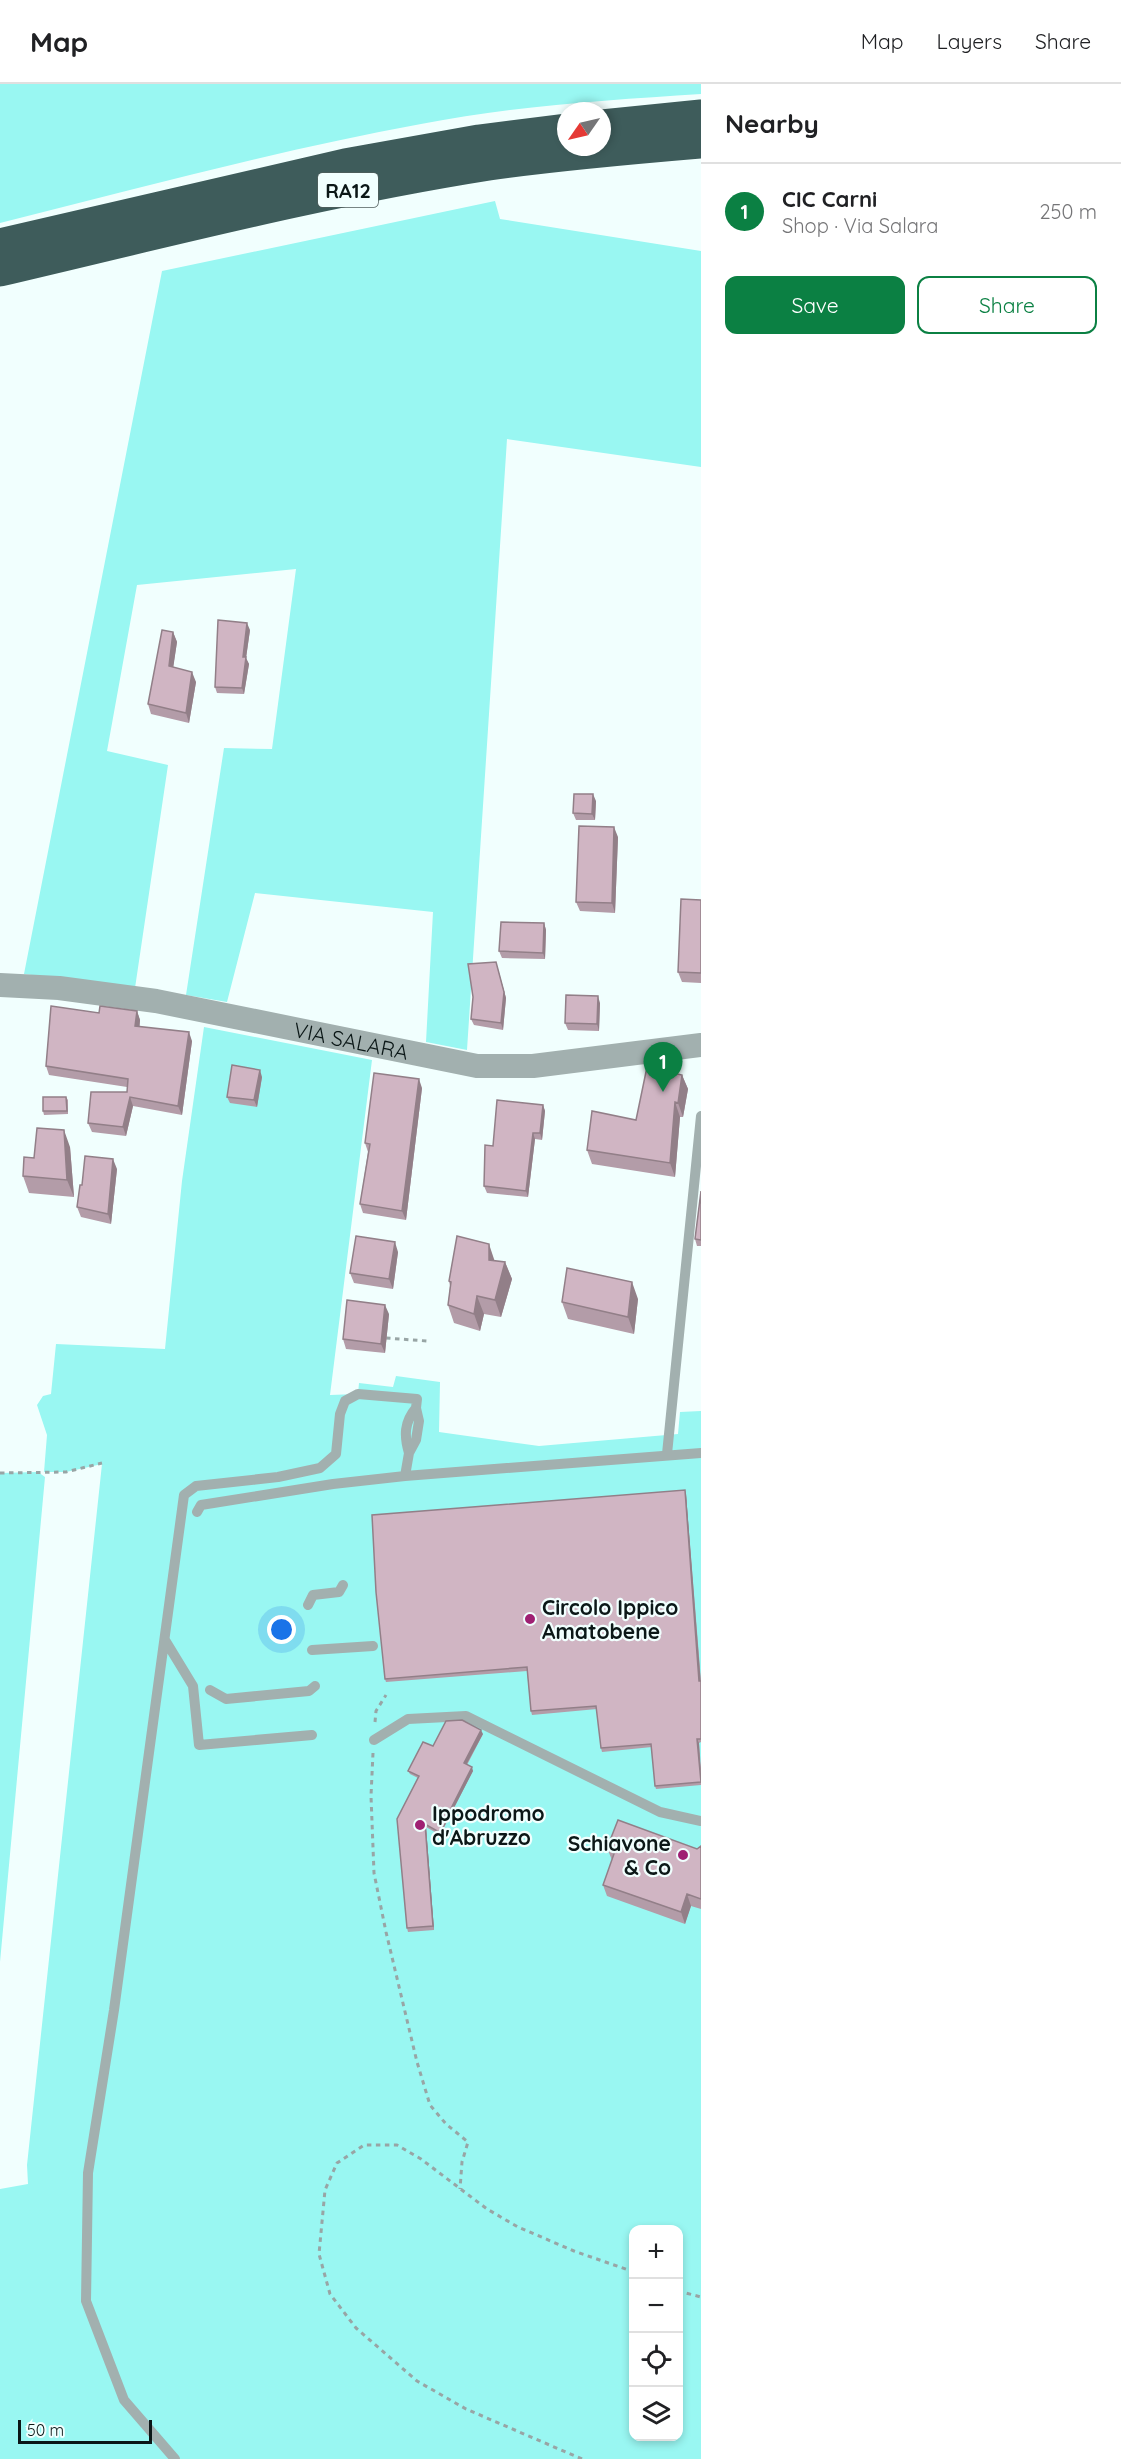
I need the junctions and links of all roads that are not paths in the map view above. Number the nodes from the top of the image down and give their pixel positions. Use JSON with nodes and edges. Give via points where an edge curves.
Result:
{"nodes":[{"id":1,"x":701,"y":116,"type":"edge"},
{"id":2,"x":611,"y":125,"type":"edge"},
{"id":3,"x":557,"y":131,"type":"edge"},
{"id":4,"x":701,"y":142,"type":"edge"},
{"id":5,"x":0,"y":245,"type":"edge"},
{"id":6,"x":0,"y":270,"type":"edge"},
{"id":7,"x":0,"y":986,"type":"edge"},
{"id":8,"x":701,"y":1045,"type":"edge"},
{"id":9,"x":701,"y":1116,"type":"edge"},
{"id":10,"x":701,"y":1453,"type":"edge"},
{"id":11,"x":668,"y":1454,"type":"junction"},
{"id":12,"x":405,"y":1476,"type":"junction"},
{"id":13,"x":197,"y":1512,"type":"dead end"},
{"id":14,"x":343,"y":1585,"type":"dead end"},
{"id":15,"x":308,"y":1605,"type":"dead end"},
{"id":16,"x":165,"y":1640,"type":"junction"},
{"id":17,"x":373,"y":1646,"type":"dead end"},
{"id":18,"x":312,"y":1650,"type":"dead end"},
{"id":19,"x":315,"y":1686,"type":"dead end"},
{"id":20,"x":210,"y":1690,"type":"dead end"},
{"id":21,"x":312,"y":1735,"type":"dead end"},
{"id":22,"x":374,"y":1740,"type":"road end"},
{"id":23,"x":701,"y":1821,"type":"edge"},
{"id":24,"x":175,"y":2459,"type":"edge"}],
"edges":[{"from":1,"to":2,"type":"highway"},
{"from":3,"to":5,"type":"highway","number":"RA12","via":[[376,159]]},
{"from":4,"to":6,"type":"highway","number":"RA12","via":[[598,150],[393,181]]},
{"from":7,"to":8,"type":"street","name":"VIA SALARA","via":[[58,988],[156,1001],[477,1066],[533,1066]]},
{"from":9,"to":11,"type":"lane"},
{"from":10,"to":11,"type":"lane"},
{"from":11,"to":12,"type":"lane"},
{"from":12,"to":13,"type":"lane","via":[[201,1505]]},
{"from":12,"to":16,"type":"lane","via":[[419,1421],[417,1399],[358,1394],[345,1401],[336,1454],[320,1468],[196,1486],[184,1495]]},
{"from":14,"to":15,"type":"lane","via":[[339,1592],[313,1595]]},
{"from":16,"to":21,"type":"lane","via":[[193,1686],[199,1745]]},
{"from":16,"to":24,"type":"lane","via":[[88,2173],[86,2301],[124,2400]]},
{"from":17,"to":18,"type":"lane"},
{"from":19,"to":20,"type":"lane","via":[[309,1691],[226,1699]]},
{"from":22,"to":23,"type":"lane","via":[[408,1719],[466,1716],[660,1812]]}]}
